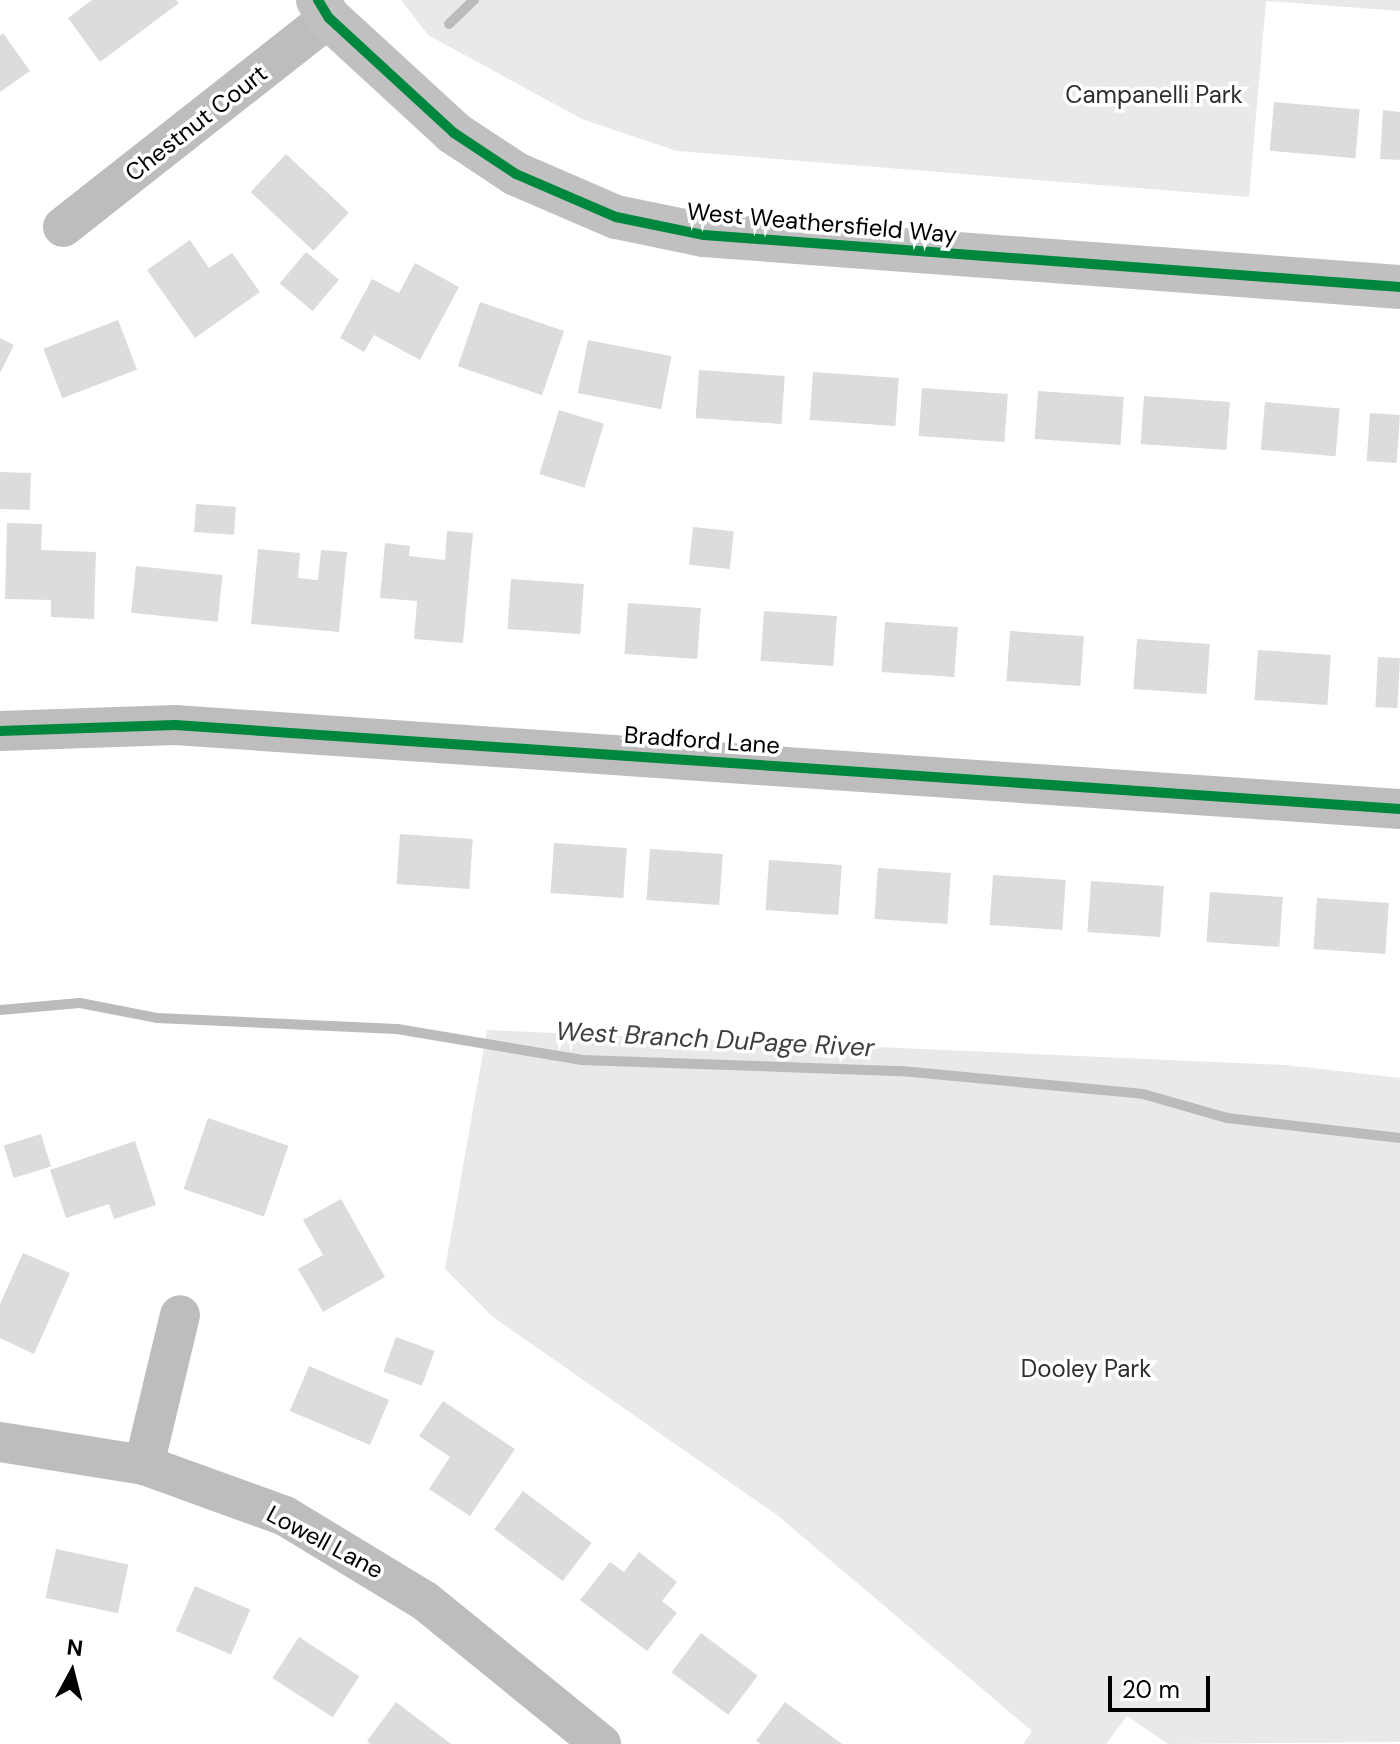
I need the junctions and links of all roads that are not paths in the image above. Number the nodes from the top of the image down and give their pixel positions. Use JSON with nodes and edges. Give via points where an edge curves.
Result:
{"nodes":[{"id":1,"x":324,"y":9,"type":"edge"},
{"id":2,"x":63,"y":227,"type":"dead end"},
{"id":3,"x":1400,"y":287,"type":"edge"},
{"id":4,"x":0,"y":731,"type":"edge"},
{"id":5,"x":1400,"y":809,"type":"edge"},
{"id":6,"x":180,"y":1315,"type":"dead end"},
{"id":7,"x":0,"y":1442,"type":"edge"},
{"id":8,"x":144,"y":1465,"type":"junction"},
{"id":9,"x":601,"y":1744,"type":"edge"}],
"edges":[{"from":1,"to":2,"type":"street","name":"Chestnut Court"},
{"from":1,"to":3,"type":"street","name":"West Weathersfield Way","via":[[454,133],[516,174],[572,201],[663,229]]},
{"from":4,"to":5,"type":"street","name":"Bradford Lane","via":[[175,725]]},
{"from":6,"to":8,"type":"street"},
{"from":7,"to":8,"type":"street","name":"Lowell Lane"},
{"from":8,"to":9,"type":"street","name":"Lowell Lane","via":[[285,1516],[354,1552],[425,1601]]}]}
